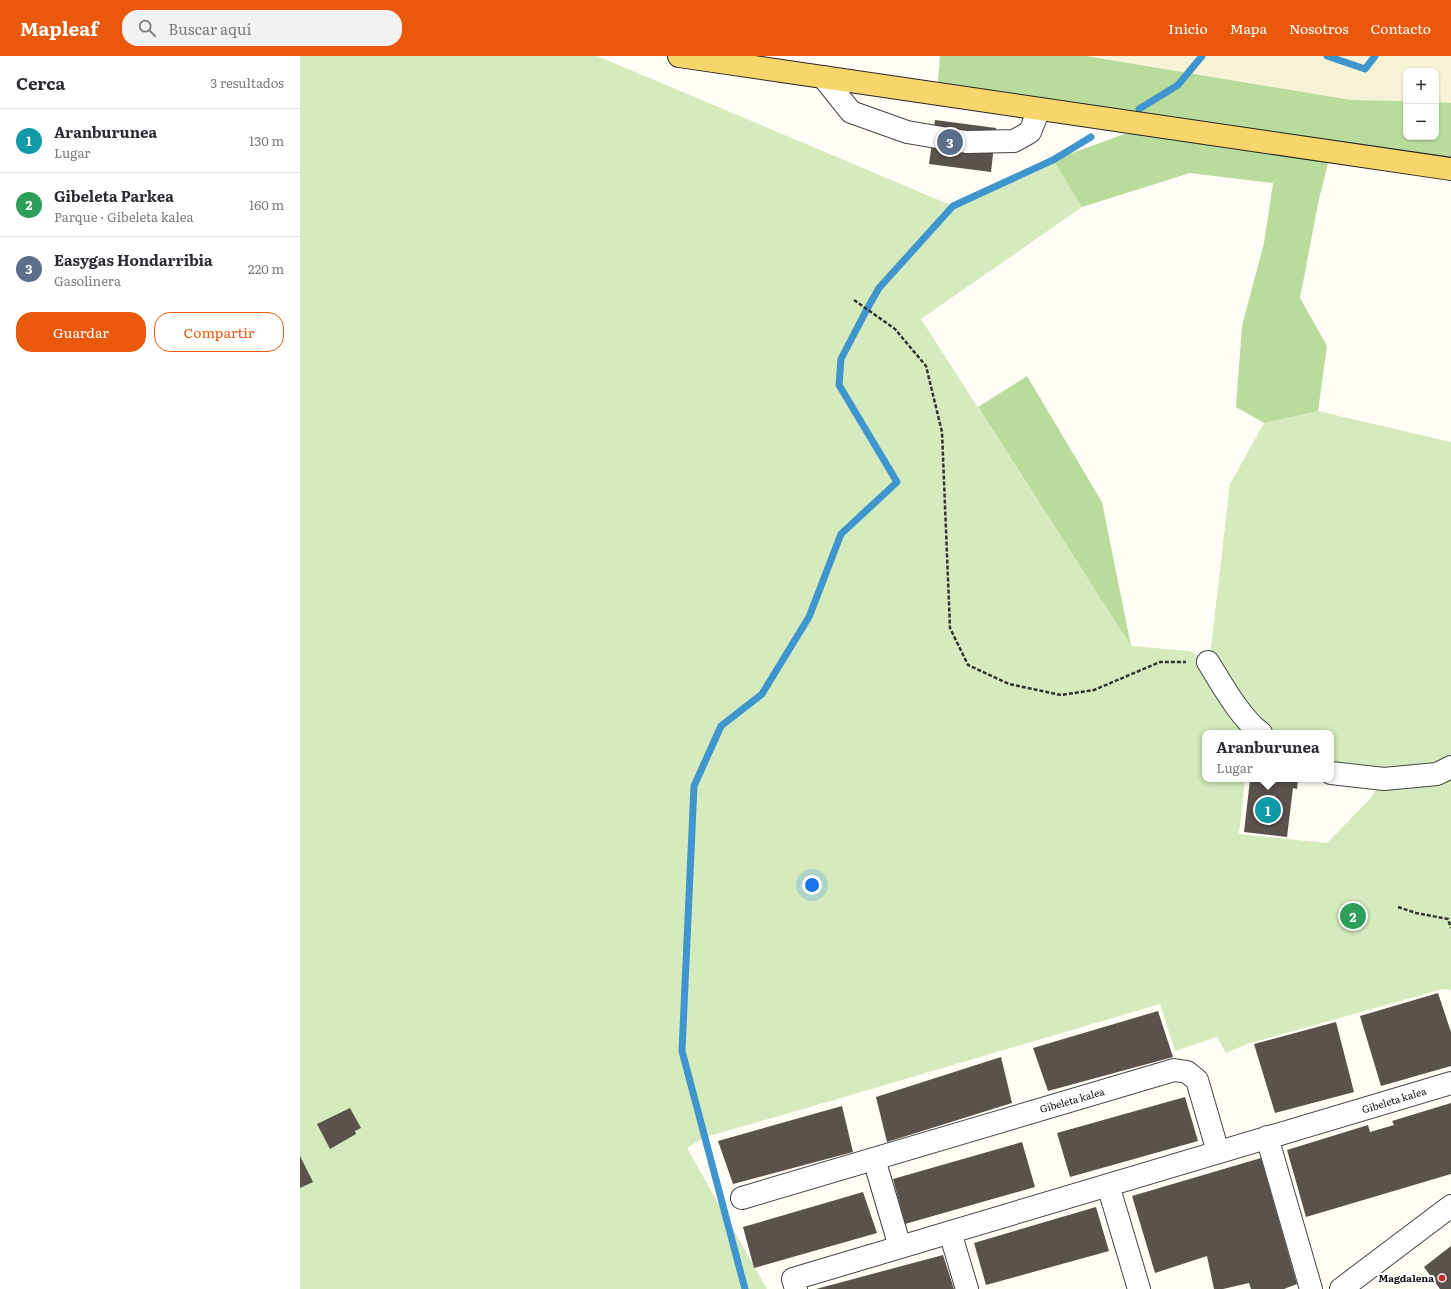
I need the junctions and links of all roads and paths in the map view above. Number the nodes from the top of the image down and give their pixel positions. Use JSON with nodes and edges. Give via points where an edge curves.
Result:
{"nodes":[{"id":1,"x":679,"y":56,"type":"edge"},
{"id":2,"x":721,"y":59,"type":"edge"},
{"id":3,"x":823,"y":77,"type":"junction"},
{"id":4,"x":1039,"y":109,"type":"junction"},
{"id":5,"x":1451,"y":169,"type":"edge"},
{"id":6,"x":854,"y":300,"type":"dead end"},
{"id":7,"x":1208,"y":662,"type":"joint"},
{"id":8,"x":1257,"y":730,"type":"edge"},
{"id":9,"x":1451,"y":766,"type":"edge"},
{"id":10,"x":1334,"y":772,"type":"edge"},
{"id":11,"x":1398,"y":906,"type":"dead end"},
{"id":12,"x":1451,"y":916,"type":"edge"},
{"id":13,"x":1448,"y":919,"type":"junction"},
{"id":14,"x":1451,"y":928,"type":"edge"},
{"id":15,"x":1451,"y":1083,"type":"edge"},
{"id":16,"x":1268,"y":1137,"type":"junction"},
{"id":17,"x":1218,"y":1152,"type":"junction"},
{"id":18,"x":874,"y":1159,"type":"junction"},
{"id":19,"x":1108,"y":1185,"type":"junction"},
{"id":20,"x":742,"y":1198,"type":"dead end"},
{"id":21,"x":1451,"y":1206,"type":"edge"},
{"id":22,"x":950,"y":1232,"type":"junction"},
{"id":23,"x":900,"y":1247,"type":"junction"},
{"id":24,"x":796,"y":1289,"type":"edge"},
{"id":25,"x":967,"y":1289,"type":"edge"},
{"id":26,"x":1139,"y":1289,"type":"edge"},
{"id":27,"x":1311,"y":1289,"type":"edge"},
{"id":28,"x":1341,"y":1289,"type":"edge"}],
"edges":[{"from":1,"to":2,"type":"main road"},
{"from":2,"to":3,"type":"main road"},
{"from":3,"to":4,"type":"main road"},
{"from":3,"to":4,"type":"street","via":[[851,112],[907,132],[966,142],[1014,141],[1030,132]]},
{"from":4,"to":5,"type":"main road"},
{"from":6,"to":7,"type":"path","via":[[895,329],[926,366],[942,432],[950,628],[968,665],[1009,684],[1061,695],[1094,690],[1160,662]]},
{"from":7,"to":8,"type":"street"},
{"from":9,"to":10,"type":"street","via":[[1438,774],[1384,779]]},
{"from":11,"to":13,"type":"path","via":[[1416,913]]},
{"from":12,"to":13,"type":"path"},
{"from":13,"to":14,"type":"path"},
{"from":15,"to":16,"type":"street","name":"Gibeleta kalea"},
{"from":16,"to":17,"type":"street","name":"Gibeleta kalea"},
{"from":16,"to":27,"type":"street"},
{"from":17,"to":18,"type":"street","name":"Gibeleta kalea","via":[[1197,1080],[1187,1072],[1174,1070]]},
{"from":17,"to":19,"type":"street","name":"Gibeleta kalea"},
{"from":18,"to":20,"type":"street","name":"Gibeleta kalea"},
{"from":18,"to":23,"type":"street"},
{"from":19,"to":22,"type":"street","name":"Gibeleta kalea"},
{"from":19,"to":26,"type":"street"},
{"from":21,"to":28,"type":"street"},
{"from":22,"to":23,"type":"street","name":"Gibeleta kalea"},
{"from":22,"to":25,"type":"street"},
{"from":23,"to":24,"type":"street","name":"Gibeleta kalea","via":[[793,1279]]}]}
